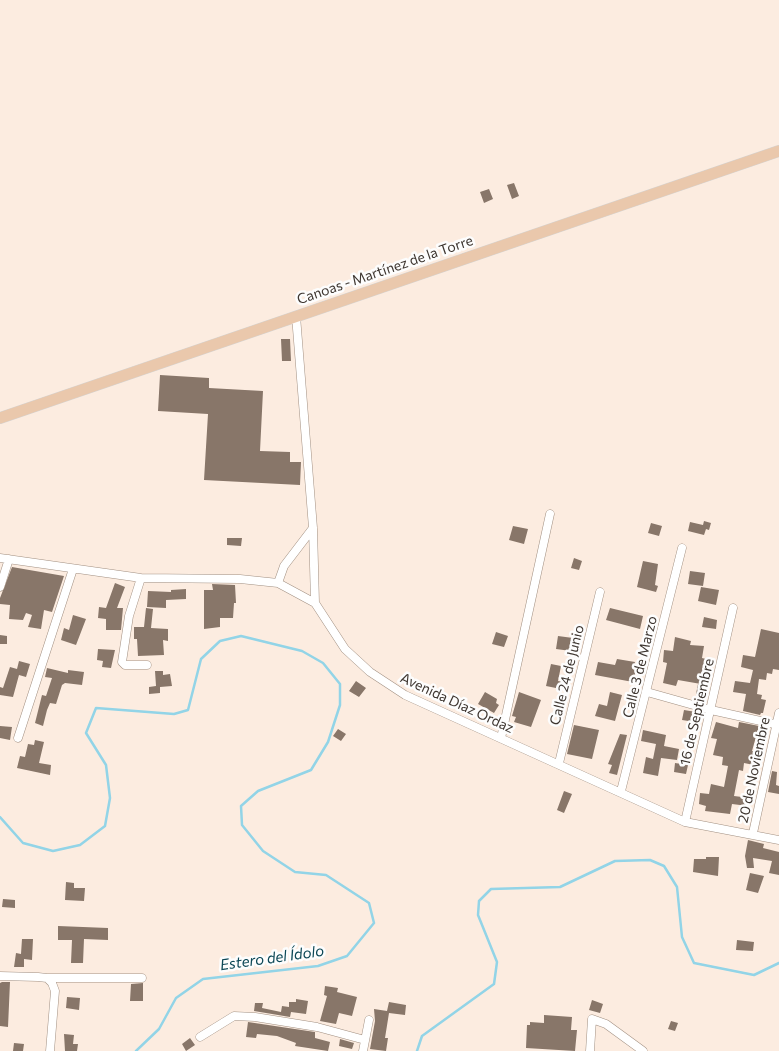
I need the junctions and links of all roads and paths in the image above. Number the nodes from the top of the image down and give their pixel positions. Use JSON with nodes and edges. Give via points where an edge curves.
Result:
{"nodes":[{"id":1,"x":779,"y":150,"type":"edge"},
{"id":2,"x":296,"y":316,"type":"junction"},
{"id":3,"x":0,"y":418,"type":"edge"},
{"id":4,"x":550,"y":514,"type":"dead end"},
{"id":5,"x":313,"y":528,"type":"junction"},
{"id":6,"x":682,"y":548,"type":"dead end"},
{"id":7,"x":0,"y":558,"type":"edge"},
{"id":8,"x":9,"y":559,"type":"junction"},
{"id":9,"x":73,"y":569,"type":"junction"},
{"id":10,"x":140,"y":578,"type":"junction"},
{"id":11,"x":278,"y":583,"type":"junction"},
{"id":12,"x":0,"y":587,"type":"edge"},
{"id":13,"x":600,"y":592,"type":"dead end"},
{"id":14,"x":315,"y":603,"type":"junction"},
{"id":15,"x":733,"y":608,"type":"dead end"},
{"id":16,"x":147,"y":665,"type":"dead end"},
{"id":17,"x":647,"y":692,"type":"junction"},
{"id":18,"x":711,"y":710,"type":"junction"},
{"id":19,"x":779,"y":713,"type":"edge"},
{"id":20,"x":778,"y":724,"type":"edge"},
{"id":21,"x":18,"y":738,"type":"dead end"},
{"id":22,"x":501,"y":738,"type":"junction"},
{"id":23,"x":559,"y":764,"type":"junction"},
{"id":24,"x":621,"y":791,"type":"junction"},
{"id":25,"x":686,"y":822,"type":"junction"},
{"id":26,"x":753,"y":834,"type":"junction"},
{"id":27,"x":779,"y":840,"type":"edge"},
{"id":28,"x":0,"y":976,"type":"edge"},
{"id":29,"x":47,"y":978,"type":"junction"},
{"id":30,"x":142,"y":978,"type":"dead end"},
{"id":31,"x":369,"y":1020,"type":"dead end"},
{"id":32,"x":200,"y":1037,"type":"dead end"},
{"id":33,"x":365,"y":1040,"type":"junction"},
{"id":34,"x":50,"y":1051,"type":"edge"},
{"id":35,"x":363,"y":1051,"type":"edge"},
{"id":36,"x":590,"y":1051,"type":"edge"},
{"id":37,"x":643,"y":1051,"type":"edge"}],
"edges":[{"from":1,"to":2,"type":"main road","name":"Canoas - Martínez de la Torre"},
{"from":2,"to":3,"type":"main road","name":"Canoas - Martínez de la Torre"},
{"from":2,"to":5,"type":"street"},
{"from":4,"to":22,"type":"street"},
{"from":5,"to":11,"type":"street","via":[[284,566]]},
{"from":5,"to":14,"type":"street"},
{"from":6,"to":17,"type":"street","name":"Calle 3 de Marzo"},
{"from":7,"to":8,"type":"street","name":"Avenida Díaz Ordaz"},
{"from":8,"to":9,"type":"street","name":"Avenida Díaz Ordaz"},
{"from":8,"to":12,"type":"street"},
{"from":9,"to":10,"type":"street","name":"Avenida Díaz Ordaz"},
{"from":9,"to":21,"type":"street"},
{"from":10,"to":11,"type":"street","name":"Avenida Díaz Ordaz","via":[[240,579]]},
{"from":10,"to":16,"type":"street","via":[[122,662],[125,665]]},
{"from":11,"to":14,"type":"street","name":"Avenida Díaz Ordaz"},
{"from":13,"to":23,"type":"street","name":"Calle 24 de Junio"},
{"from":14,"to":22,"type":"street","name":"Avenida Díaz Ordaz","via":[[345,648],[370,672],[405,695]]},
{"from":15,"to":18,"type":"street","name":"16 de Septiembre"},
{"from":17,"to":18,"type":"street"},
{"from":17,"to":24,"type":"street","name":"Calle 3 de Marzo"},
{"from":18,"to":20,"type":"street"},
{"from":18,"to":25,"type":"street","name":"16 de Septiembre"},
{"from":19,"to":20,"type":"street","name":"20 de Noviembre"},
{"from":20,"to":26,"type":"street","name":"20 de Noviembre"},
{"from":22,"to":23,"type":"street","name":"Avenida Díaz Ordaz"},
{"from":23,"to":24,"type":"street","name":"Avenida Díaz Ordaz"},
{"from":24,"to":25,"type":"street","name":"Avenida Díaz Ordaz"},
{"from":25,"to":26,"type":"street","name":"Avenida Díaz Ordaz"},
{"from":26,"to":27,"type":"street","name":"Avenida Díaz Ordaz"},
{"from":28,"to":29,"type":"street"},
{"from":29,"to":30,"type":"street"},
{"from":29,"to":34,"type":"street","via":[[55,991]]},
{"from":31,"to":33,"type":"street"},
{"from":32,"to":33,"type":"street","via":[[234,1016],[317,1027]]},
{"from":33,"to":35,"type":"street"},
{"from":36,"to":37,"type":"street","via":[[592,1019],[606,1024]]}]}
